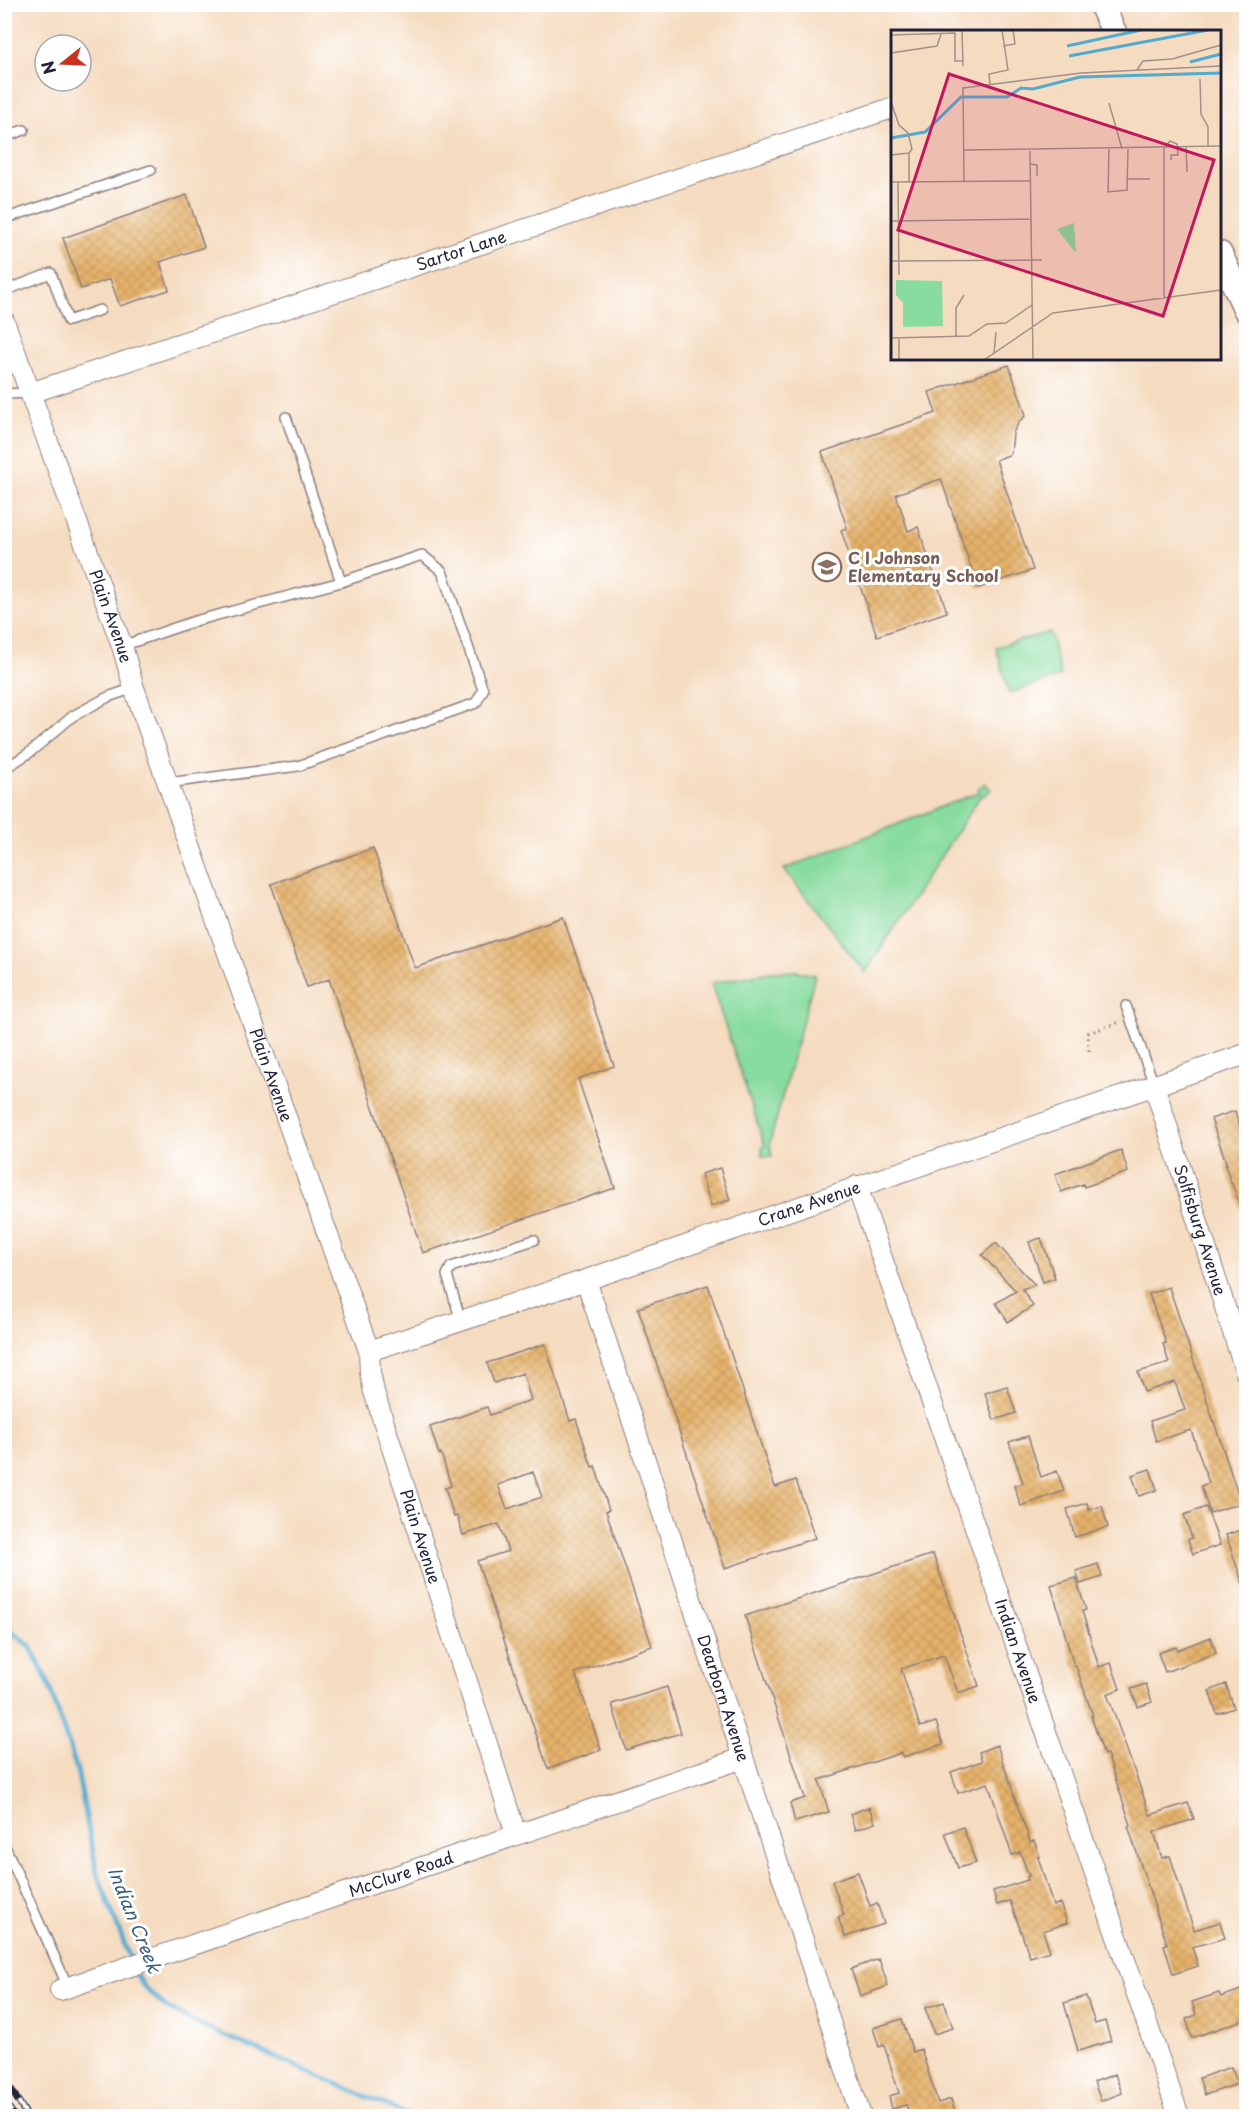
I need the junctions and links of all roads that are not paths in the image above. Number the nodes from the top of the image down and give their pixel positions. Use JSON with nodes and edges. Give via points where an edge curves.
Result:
{"nodes":[{"id":1,"x":1101,"y":4,"type":"edge"},
{"id":2,"x":1113,"y":30,"type":"edge"},
{"id":3,"x":891,"y":108,"type":"edge"},
{"id":4,"x":24,"y":130,"type":"dead end"},
{"id":5,"x":4,"y":137,"type":"edge"},
{"id":6,"x":151,"y":170,"type":"dead end"},
{"id":7,"x":4,"y":219,"type":"edge"},
{"id":8,"x":1221,"y":256,"type":"edge"},
{"id":9,"x":4,"y":291,"type":"edge"},
{"id":10,"x":100,"y":310,"type":"dead end"},
{"id":11,"x":1246,"y":310,"type":"edge"},
{"id":12,"x":4,"y":321,"type":"edge"},
{"id":13,"x":30,"y":393,"type":"junction"},
{"id":14,"x":4,"y":394,"type":"edge"},
{"id":15,"x":286,"y":417,"type":"dead end"},
{"id":16,"x":341,"y":582,"type":"junction"},
{"id":17,"x":122,"y":646,"type":"junction"},
{"id":18,"x":134,"y":688,"type":"junction"},
{"id":19,"x":4,"y":770,"type":"edge"},
{"id":20,"x":168,"y":783,"type":"junction"},
{"id":21,"x":1126,"y":1006,"type":"dead end"},
{"id":22,"x":1246,"y":1054,"type":"edge"},
{"id":23,"x":1154,"y":1085,"type":"junction"},
{"id":24,"x":858,"y":1186,"type":"junction"},
{"id":25,"x":534,"y":1240,"type":"dead end"},
{"id":26,"x":586,"y":1280,"type":"junction"},
{"id":27,"x":461,"y":1320,"type":"junction"},
{"id":28,"x":369,"y":1351,"type":"junction"},
{"id":29,"x":1246,"y":1373,"type":"edge"},
{"id":30,"x":743,"y":1758,"type":"junction"},
{"id":31,"x":516,"y":1834,"type":"junction"},
{"id":32,"x":4,"y":1844,"type":"edge"},
{"id":33,"x":64,"y":1989,"type":"joint"},
{"id":34,"x":861,"y":2116,"type":"edge"},
{"id":35,"x":1179,"y":2116,"type":"edge"}],
"edges":[{"from":1,"to":2,"type":"street"},
{"from":3,"to":13,"type":"street","name":"Sartor Lane"},
{"from":4,"to":5,"type":"lane"},
{"from":6,"to":7,"type":"lane"},
{"from":8,"to":11,"type":"street"},
{"from":9,"to":10,"type":"lane","via":[[51,273],[68,321]]},
{"from":12,"to":13,"type":"street","name":"Plain Avenue"},
{"from":13,"to":14,"type":"lane"},
{"from":13,"to":17,"type":"street","name":"Plain Avenue"},
{"from":15,"to":16,"type":"lane"},
{"from":16,"to":17,"type":"lane","via":[[195,621]]},
{"from":16,"to":20,"type":"lane","via":[[422,555],[436,564],[442,571],[483,690],[476,702],[298,766]]},
{"from":17,"to":18,"type":"street","name":"Plain Avenue"},
{"from":18,"to":19,"type":"lane","via":[[73,716]]},
{"from":18,"to":20,"type":"street","name":"Plain Avenue"},
{"from":20,"to":28,"type":"street","name":"Plain Avenue"},
{"from":21,"to":23,"type":"lane"},
{"from":22,"to":23,"type":"street","name":"Crane Avenue"},
{"from":23,"to":24,"type":"street","name":"Crane Avenue"},
{"from":23,"to":29,"type":"street","name":"Solfisburg Avenue"},
{"from":24,"to":26,"type":"street","name":"Crane Avenue"},
{"from":24,"to":35,"type":"street","name":"Indian Avenue"},
{"from":25,"to":27,"type":"lane","via":[[451,1267],[447,1275]]},
{"from":26,"to":27,"type":"street","name":"Crane Avenue"},
{"from":26,"to":30,"type":"street","name":"Dearborn Avenue"},
{"from":27,"to":28,"type":"street","name":"Crane Avenue"},
{"from":28,"to":31,"type":"street","name":"Plain Avenue","via":[[374,1392]]},
{"from":30,"to":31,"type":"street","name":"McClure Road"},
{"from":30,"to":34,"type":"street","name":"Dearborn Avenue"},
{"from":31,"to":33,"type":"street","name":"McClure Road"},
{"from":32,"to":33,"type":"lane"}]}
